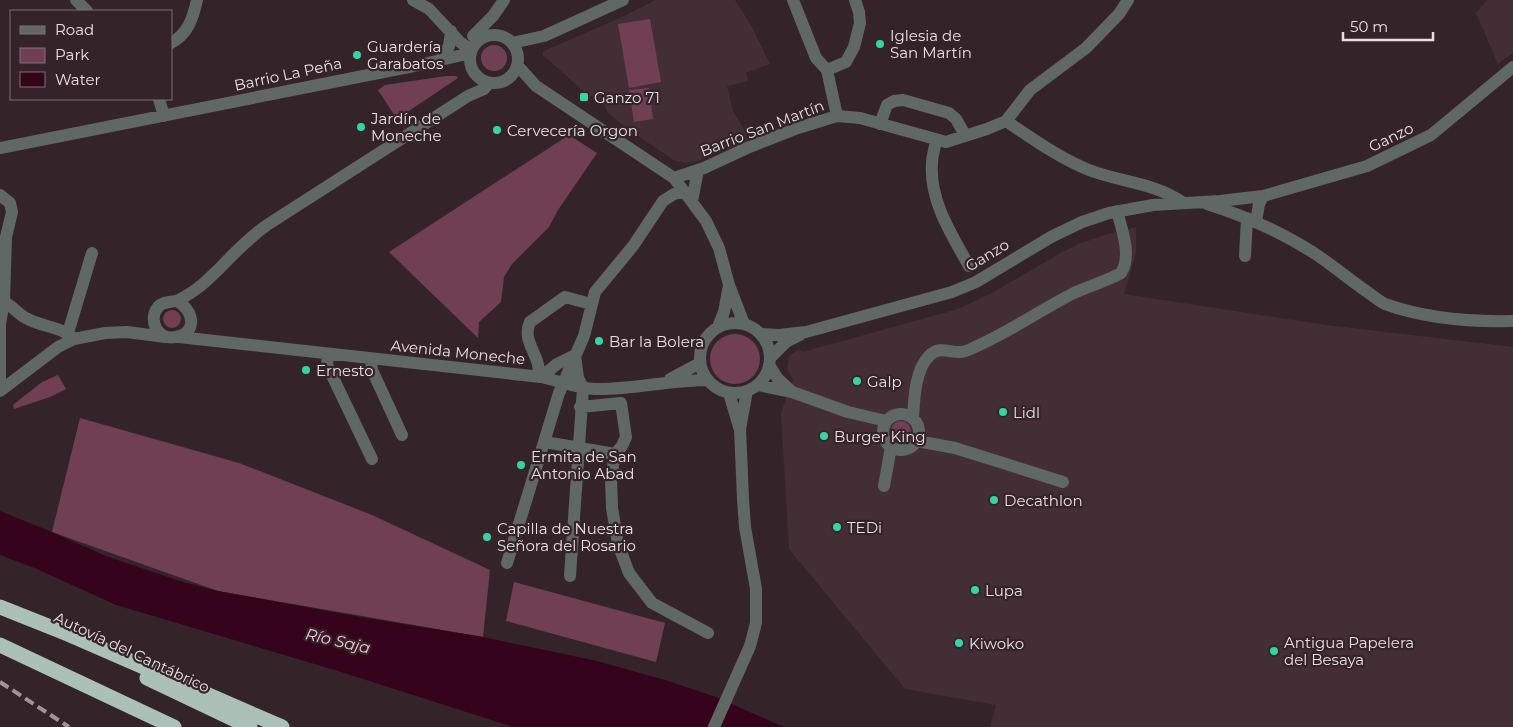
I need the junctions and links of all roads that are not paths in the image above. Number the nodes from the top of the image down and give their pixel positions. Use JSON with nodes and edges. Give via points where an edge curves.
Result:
{"nodes":[{"id":1,"x":76,"y":0,"type":"edge"},
{"id":2,"x":197,"y":0,"type":"edge"},
{"id":3,"x":413,"y":0,"type":"edge"},
{"id":4,"x":504,"y":0,"type":"edge"},
{"id":5,"x":623,"y":0,"type":"edge"},
{"id":6,"x":854,"y":0,"type":"edge"},
{"id":7,"x":1128,"y":0,"type":"edge"},
{"id":8,"x":795,"y":1,"type":"edge"},
{"id":9,"x":86,"y":10,"type":"edge"},
{"id":10,"x":442,"y":21,"type":"junction"},
{"id":11,"x":451,"y":31,"type":"junction"},
{"id":12,"x":544,"y":36,"type":"junction"},
{"id":13,"x":476,"y":38,"type":"junction"},
{"id":14,"x":172,"y":42,"type":"edge"},
{"id":15,"x":512,"y":43,"type":"junction"},
{"id":16,"x":441,"y":59,"type":"junction"},
{"id":17,"x":472,"y":61,"type":"junction"},
{"id":18,"x":517,"y":61,"type":"junction"},
{"id":19,"x":419,"y":65,"type":"junction"},
{"id":20,"x":1513,"y":67,"type":"edge"},
{"id":21,"x":827,"y":70,"type":"junction"},
{"id":22,"x":509,"y":77,"type":"junction"},
{"id":23,"x":489,"y":83,"type":"junction"},
{"id":24,"x":533,"y":84,"type":"junction"},
{"id":25,"x":468,"y":96,"type":"junction"},
{"id":26,"x":159,"y":100,"type":"edge"},
{"id":27,"x":164,"y":116,"type":"junction"},
{"id":28,"x":837,"y":116,"type":"junction"},
{"id":29,"x":1006,"y":121,"type":"junction"},
{"id":30,"x":880,"y":124,"type":"junction"},
{"id":31,"x":965,"y":135,"type":"junction"},
{"id":32,"x":936,"y":140,"type":"junction"},
{"id":33,"x":0,"y":148,"type":"edge"},
{"id":34,"x":698,"y":170,"type":"junction"},
{"id":35,"x":674,"y":178,"type":"junction"},
{"id":36,"x":0,"y":194,"type":"edge"},
{"id":37,"x":688,"y":196,"type":"junction"},
{"id":38,"x":1263,"y":196,"type":"junction"},
{"id":39,"x":1182,"y":202,"type":"junction"},
{"id":40,"x":1200,"y":202,"type":"junction"},
{"id":41,"x":1117,"y":212,"type":"junction"},
{"id":42,"x":1252,"y":220,"type":"junction"},
{"id":43,"x":92,"y":253,"type":"dead end"},
{"id":44,"x":1245,"y":256,"type":"dead end"},
{"id":45,"x":969,"y":266,"type":"dead end"},
{"id":46,"x":201,"y":286,"type":"junction"},
{"id":47,"x":729,"y":286,"type":"junction"},
{"id":48,"x":2,"y":301,"type":"edge"},
{"id":49,"x":177,"y":301,"type":"junction"},
{"id":50,"x":591,"y":304,"type":"junction"},
{"id":51,"x":154,"y":315,"type":"junction"},
{"id":52,"x":190,"y":315,"type":"junction"},
{"id":53,"x":1513,"y":321,"type":"edge"},
{"id":54,"x":0,"y":324,"type":"edge"},
{"id":55,"x":744,"y":324,"type":"junction"},
{"id":56,"x":718,"y":327,"type":"junction"},
{"id":57,"x":128,"y":332,"type":"junction"},
{"id":58,"x":806,"y":332,"type":"junction"},
{"id":59,"x":761,"y":334,"type":"junction"},
{"id":60,"x":71,"y":336,"type":"junction"},
{"id":61,"x":165,"y":337,"type":"junction"},
{"id":62,"x":179,"y":337,"type":"junction"},
{"id":63,"x":209,"y":341,"type":"junction"},
{"id":64,"x":328,"y":354,"type":"junction"},
{"id":65,"x":575,"y":355,"type":"junction"},
{"id":66,"x":371,"y":359,"type":"junction"},
{"id":67,"x":770,"y":362,"type":"junction"},
{"id":68,"x":700,"y":363,"type":"junction"},
{"id":69,"x":557,"y":364,"type":"junction"},
{"id":70,"x":540,"y":377,"type":"junction"},
{"id":71,"x":708,"y":380,"type":"junction"},
{"id":72,"x":559,"y":381,"type":"junction"},
{"id":73,"x":666,"y":382,"type":"junction"},
{"id":74,"x":1,"y":385,"type":"edge"},
{"id":75,"x":583,"y":388,"type":"junction"},
{"id":76,"x":752,"y":388,"type":"junction"},
{"id":77,"x":792,"y":392,"type":"junction"},
{"id":78,"x":729,"y":393,"type":"junction"},
{"id":79,"x":914,"y":393,"type":"junction"},
{"id":80,"x":580,"y":407,"type":"junction"},
{"id":81,"x":848,"y":412,"type":"junction"},
{"id":82,"x":899,"y":413,"type":"junction"},
{"id":83,"x":886,"y":421,"type":"junction"},
{"id":84,"x":916,"y":423,"type":"junction"},
{"id":85,"x":740,"y":429,"type":"junction"},
{"id":86,"x":402,"y":435,"type":"dead end"},
{"id":87,"x":883,"y":435,"type":"junction"},
{"id":88,"x":917,"y":441,"type":"junction"},
{"id":89,"x":545,"y":442,"type":"junction"},
{"id":90,"x":891,"y":447,"type":"junction"},
{"id":91,"x":578,"y":448,"type":"junction"},
{"id":92,"x":955,"y":448,"type":"junction"},
{"id":93,"x":904,"y":450,"type":"junction"},
{"id":94,"x":615,"y":454,"type":"junction"},
{"id":95,"x":372,"y":459,"type":"dead end"},
{"id":96,"x":1063,"y":482,"type":"dead end"},
{"id":97,"x":507,"y":563,"type":"dead end"},
{"id":98,"x":570,"y":576,"type":"dead end"},
{"id":99,"x":0,"y":608,"type":"edge"},
{"id":100,"x":708,"y":634,"type":"dead end"},
{"id":101,"x":0,"y":646,"type":"edge"},
{"id":102,"x":153,"y":727,"type":"edge"},
{"id":103,"x":174,"y":727,"type":"edge"},
{"id":104,"x":250,"y":727,"type":"edge"},
{"id":105,"x":282,"y":727,"type":"edge"},
{"id":106,"x":714,"y":727,"type":"edge"}],
"edges":[{"from":1,"to":9,"type":"street"},
{"from":2,"to":14,"type":"street","via":[[189,26]]},
{"from":3,"to":10,"type":"street"},
{"from":4,"to":13,"type":"street"},
{"from":5,"to":12,"type":"street"},
{"from":6,"to":21,"type":"street","via":[[860,23],[854,47],[846,62]]},
{"from":7,"to":29,"type":"street","via":[[1086,48],[1030,90]]},
{"from":8,"to":21,"type":"street","name":"Barrio San Martín","via":[[816,58]]},
{"from":10,"to":11,"type":"street"},
{"from":10,"to":13,"type":"street"},
{"from":11,"to":16,"type":"street"},
{"from":11,"to":17,"type":"street"},
{"from":12,"to":15,"type":"street"},
{"from":12,"to":18,"type":"street"},
{"from":13,"to":15,"type":"street","via":[[494,35]]},
{"from":13,"to":17,"type":"street"},
{"from":15,"to":18,"type":"street"},
{"from":16,"to":17,"type":"street","name":"Barrio La Peña"},
{"from":16,"to":19,"type":"street","name":"Barrio La Peña"},
{"from":17,"to":19,"type":"street","name":"Barrio La Peña"},
{"from":17,"to":23,"type":"street"},
{"from":17,"to":25,"type":"street"},
{"from":18,"to":22,"type":"street"},
{"from":18,"to":24,"type":"street"},
{"from":19,"to":27,"type":"street","name":"Barrio La Peña"},
{"from":20,"to":38,"type":"street","name":"Ganzo","via":[[1431,136],[1351,172]]},
{"from":21,"to":28,"type":"street","name":"Barrio San Martín"},
{"from":22,"to":23,"type":"street"},
{"from":22,"to":24,"type":"street"},
{"from":23,"to":25,"type":"street"},
{"from":24,"to":35,"type":"street"},
{"from":25,"to":46,"type":"street","via":[[267,225]]},
{"from":26,"to":27,"type":"street"},
{"from":27,"to":33,"type":"street","name":"Barrio La Peña"},
{"from":28,"to":30,"type":"street","name":"Barrio San Martín"},
{"from":28,"to":34,"type":"street","name":"Barrio San Martín","via":[[790,131]]},
{"from":29,"to":31,"type":"street","name":"Barrio San Martín"},
{"from":29,"to":39,"type":"street","name":"Ganzo","via":[[1067,161],[1160,190]]},
{"from":30,"to":31,"type":"street","via":[[887,105],[903,100],[949,113]]},
{"from":30,"to":32,"type":"street","name":"Barrio San Martín"},
{"from":31,"to":32,"type":"street","name":"Barrio San Martín","via":[[946,142]]},
{"from":32,"to":45,"type":"street","name":"Ganzo","via":[[932,172],[938,203]]},
{"from":34,"to":35,"type":"street","name":"Barrio San Martín"},
{"from":34,"to":37,"type":"street","name":"Barrio San Martín"},
{"from":35,"to":37,"type":"street"},
{"from":36,"to":48,"type":"street","via":[[10,203],[12,212],[6,237]]},
{"from":37,"to":47,"type":"street","via":[[706,221],[719,248]]},
{"from":37,"to":50,"type":"street","via":[[674,194],[654,212],[633,246],[594,292]]},
{"from":38,"to":40,"type":"street","name":"Ganzo"},
{"from":38,"to":42,"type":"street"},
{"from":39,"to":40,"type":"street","name":"Ganzo"},
{"from":39,"to":41,"type":"street","name":"Ganzo"},
{"from":40,"to":42,"type":"street","name":"Ganzo"},
{"from":41,"to":58,"type":"street","name":"Ganzo","via":[[1082,222],[1051,237],[964,287]]},
{"from":41,"to":79,"type":"street","via":[[1126,256],[1121,274],[1071,294],[972,349],[932,353],[923,366]]},
{"from":42,"to":44,"type":"street"},
{"from":42,"to":53,"type":"street","name":"Ganzo","via":[[1314,253],[1384,303],[1451,318]]},
{"from":43,"to":60,"type":"street"},
{"from":46,"to":49,"type":"street"},
{"from":46,"to":52,"type":"street"},
{"from":47,"to":55,"type":"street"},
{"from":47,"to":56,"type":"street"},
{"from":48,"to":54,"type":"street"},
{"from":48,"to":60,"type":"street","via":[[29,320]]},
{"from":49,"to":51,"type":"street","via":[[167,301]]},
{"from":49,"to":52,"type":"street"},
{"from":50,"to":65,"type":"street","via":[[584,336]]},
{"from":50,"to":70,"type":"street","via":[[565,297],[530,322],[527,336]]},
{"from":51,"to":57,"type":"street","via":[[144,325]]},
{"from":51,"to":61,"type":"street","via":[[154,325]]},
{"from":52,"to":62,"type":"street","via":[[190,327]]},
{"from":52,"to":63,"type":"street","via":[[197,332]]},
{"from":54,"to":74,"type":"street"},
{"from":55,"to":56,"type":"street","via":[[729,323]]},
{"from":55,"to":59,"type":"street"},
{"from":56,"to":68,"type":"street","via":[[705,339]]},
{"from":57,"to":60,"type":"street"},
{"from":57,"to":61,"type":"street"},
{"from":58,"to":59,"type":"street","name":"Ganzo"},
{"from":58,"to":67,"type":"street","name":"Ganzo","via":[[786,342]]},
{"from":59,"to":67,"type":"street"},
{"from":60,"to":74,"type":"street"},
{"from":61,"to":62,"type":"street"},
{"from":62,"to":63,"type":"street","name":"Avenida Moneche"},
{"from":63,"to":64,"type":"street","name":"Avenida Moneche"},
{"from":64,"to":66,"type":"street","name":"Avenida Moneche"},
{"from":64,"to":95,"type":"street","via":[[327,365]]},
{"from":65,"to":69,"type":"street","name":"Avenida Moneche"},
{"from":65,"to":72,"type":"street"},
{"from":65,"to":75,"type":"street","via":[[578,378]]},
{"from":66,"to":70,"type":"street","name":"Avenida Moneche"},
{"from":66,"to":86,"type":"street","name":"Avenida Moneche","via":[[372,370]]},
{"from":67,"to":76,"type":"street","via":[[765,376]]},
{"from":67,"to":77,"type":"street","via":[[778,378]]},
{"from":68,"to":71,"type":"street"},
{"from":68,"to":73,"type":"street","name":"Avenida Moneche"},
{"from":69,"to":70,"type":"street","name":"Avenida Moneche"},
{"from":69,"to":72,"type":"street"},
{"from":70,"to":72,"type":"street","name":"Avenida Moneche"},
{"from":71,"to":73,"type":"street","name":"Avenida Moneche"},
{"from":71,"to":78,"type":"street"},
{"from":72,"to":75,"type":"street","name":"Avenida Moneche"},
{"from":72,"to":89,"type":"street"},
{"from":73,"to":75,"type":"street","name":"Avenida Moneche"},
{"from":75,"to":80,"type":"street"},
{"from":76,"to":77,"type":"street"},
{"from":76,"to":78,"type":"street"},
{"from":76,"to":85,"type":"street"},
{"from":77,"to":81,"type":"street"},
{"from":78,"to":85,"type":"street"},
{"from":79,"to":82,"type":"street"},
{"from":79,"to":84,"type":"street"},
{"from":80,"to":91,"type":"street"},
{"from":80,"to":94,"type":"street","via":[[621,403],[626,438]]},
{"from":81,"to":83,"type":"street"},
{"from":81,"to":87,"type":"street"},
{"from":82,"to":83,"type":"street"},
{"from":82,"to":84,"type":"street"},
{"from":83,"to":87,"type":"street"},
{"from":84,"to":88,"type":"street"},
{"from":84,"to":92,"type":"street","via":[[926,434]]},
{"from":85,"to":106,"type":"street","via":[[742,499],[756,589],[755,632]]},
{"from":87,"to":90,"type":"street"},
{"from":88,"to":92,"type":"street"},
{"from":88,"to":93,"type":"street"},
{"from":89,"to":91,"type":"street"},
{"from":89,"to":97,"type":"street"},
{"from":90,"to":93,"type":"street"},
{"from":90,"to":93,"type":"street","via":[[885,482]]},
{"from":91,"to":94,"type":"street"},
{"from":91,"to":98,"type":"street"},
{"from":92,"to":96,"type":"street"},
{"from":94,"to":100,"type":"street","via":[[611,478],[612,508],[618,544],[629,573],[652,603]]},
{"from":99,"to":104,"type":"highway","name":"Autovía del Cantábrico"},
{"from":99,"to":105,"type":"highway","via":[[127,658]]},
{"from":101,"to":102,"type":"highway"},
{"from":101,"to":103,"type":"highway"}]}
